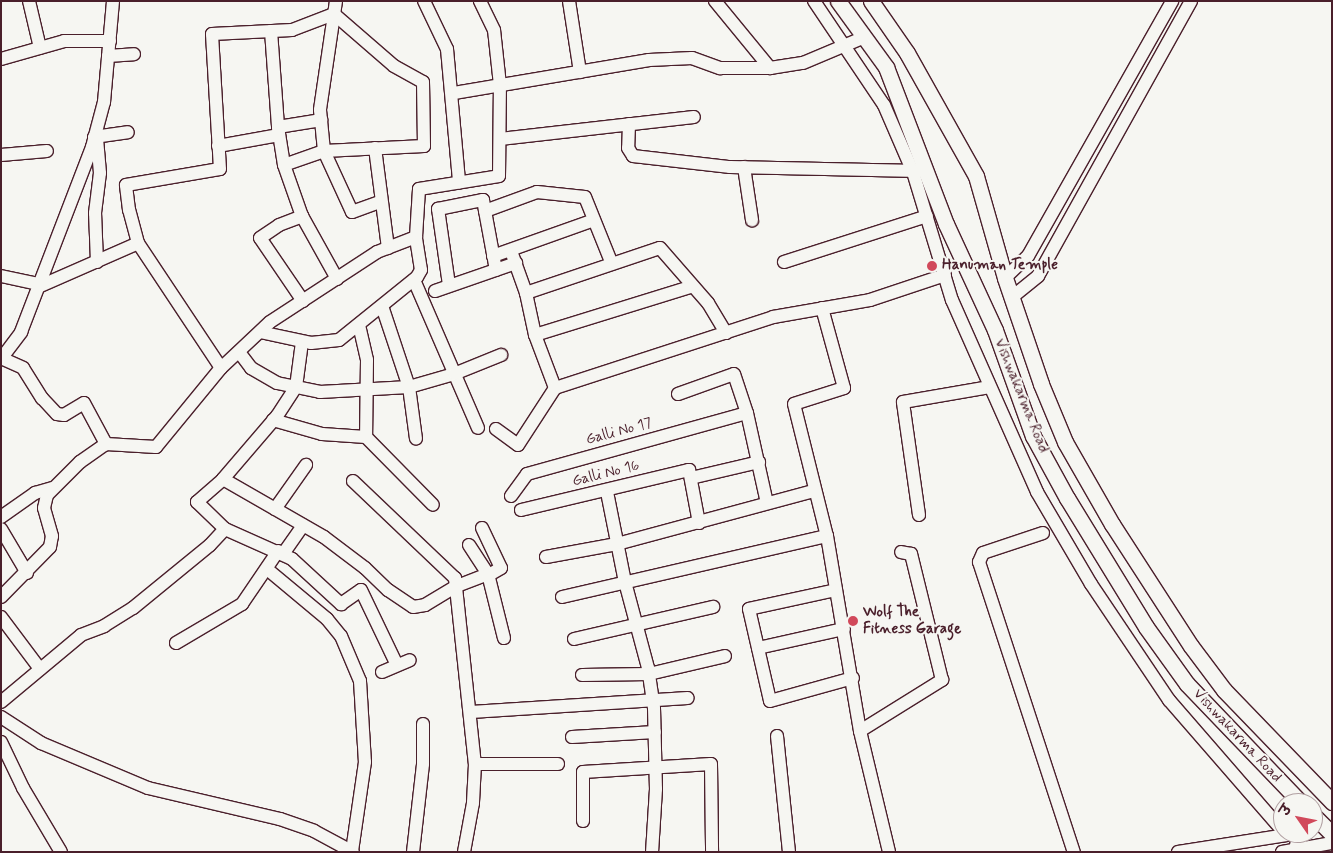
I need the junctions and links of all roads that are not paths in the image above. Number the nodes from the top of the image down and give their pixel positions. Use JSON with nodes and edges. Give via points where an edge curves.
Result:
{"nodes":[{"id":1,"x":29,"y":1,"type":"edge"},
{"id":2,"x":113,"y":1,"type":"edge"},
{"id":3,"x":424,"y":1,"type":"edge"},
{"id":4,"x":480,"y":1,"type":"edge"},
{"id":5,"x":569,"y":1,"type":"edge"},
{"id":6,"x":715,"y":1,"type":"edge"},
{"id":7,"x":814,"y":1,"type":"edge"},
{"id":8,"x":838,"y":1,"type":"edge"},
{"id":9,"x":1172,"y":1,"type":"edge"},
{"id":10,"x":1192,"y":1,"type":"edge"},
{"id":11,"x":875,"y":3,"type":"edge"},
{"id":12,"x":335,"y":7,"type":"edge"},
{"id":13,"x":271,"y":31,"type":"junction"},
{"id":14,"x":865,"y":38,"type":"junction"},
{"id":15,"x":110,"y":41,"type":"junction"},
{"id":16,"x":847,"y":47,"type":"junction"},
{"id":17,"x":40,"y":48,"type":"junction"},
{"id":18,"x":134,"y":54,"type":"dead end"},
{"id":19,"x":108,"y":56,"type":"junction"},
{"id":20,"x":1,"y":59,"type":"edge"},
{"id":21,"x":770,"y":68,"type":"junction"},
{"id":22,"x":580,"y":72,"type":"junction"},
{"id":23,"x":500,"y":85,"type":"junction"},
{"id":24,"x":454,"y":93,"type":"junction"},
{"id":25,"x":694,"y":117,"type":"dead end"},
{"id":26,"x":320,"y":120,"type":"junction"},
{"id":27,"x":628,"y":124,"type":"junction"},
{"id":28,"x":278,"y":131,"type":"junction"},
{"id":29,"x":128,"y":132,"type":"dead end"},
{"id":30,"x":96,"y":137,"type":"junction"},
{"id":31,"x":500,"y":139,"type":"junction"},
{"id":32,"x":218,"y":146,"type":"junction"},
{"id":33,"x":375,"y":148,"type":"junction"},
{"id":34,"x":47,"y":151,"type":"dead end"},
{"id":35,"x":324,"y":151,"type":"junction"},
{"id":36,"x":1,"y":155,"type":"edge"},
{"id":37,"x":284,"y":166,"type":"junction"},
{"id":38,"x":744,"y":167,"type":"junction"},
{"id":39,"x":920,"y":171,"type":"junction"},
{"id":40,"x":459,"y":182,"type":"junction"},
{"id":41,"x":379,"y":202,"type":"junction"},
{"id":42,"x":485,"y":211,"type":"junction"},
{"id":43,"x":302,"y":216,"type":"junction"},
{"id":44,"x":927,"y":216,"type":"junction"},
{"id":45,"x":594,"y":220,"type":"junction"},
{"id":46,"x":752,"y":220,"type":"dead end"},
{"id":47,"x":416,"y":237,"type":"junction"},
{"id":48,"x":138,"y":243,"type":"junction"},
{"id":49,"x":388,"y":248,"type":"junction"},
{"id":50,"x":493,"y":256,"type":"junction"},
{"id":51,"x":514,"y":257,"type":"junction"},
{"id":52,"x":97,"y":262,"type":"junction"},
{"id":53,"x":784,"y":262,"type":"dead end"},
{"id":54,"x":612,"y":264,"type":"junction"},
{"id":55,"x":496,"y":270,"type":"junction"},
{"id":56,"x":945,"y":275,"type":"junction"},
{"id":57,"x":1,"y":276,"type":"edge"},
{"id":58,"x":1004,"y":278,"type":"junction"},
{"id":59,"x":337,"y":279,"type":"junction"},
{"id":60,"x":414,"y":280,"type":"junction"},
{"id":61,"x":39,"y":286,"type":"junction"},
{"id":62,"x":449,"y":286,"type":"junction"},
{"id":63,"x":693,"y":286,"type":"junction"},
{"id":64,"x":435,"y":291,"type":"dead end"},
{"id":65,"x":526,"y":293,"type":"junction"},
{"id":66,"x":1011,"y":298,"type":"junction"},
{"id":67,"x":303,"y":301,"type":"junction"},
{"id":68,"x":382,"y":306,"type":"junction"},
{"id":69,"x":822,"y":308,"type":"junction"},
{"id":70,"x":359,"y":325,"type":"junction"},
{"id":71,"x":260,"y":332,"type":"junction"},
{"id":72,"x":726,"y":333,"type":"junction"},
{"id":73,"x":535,"y":335,"type":"junction"},
{"id":74,"x":302,"y":342,"type":"junction"},
{"id":75,"x":238,"y":352,"type":"junction"},
{"id":76,"x":501,"y":355,"type":"dead end"},
{"id":77,"x":1,"y":359,"type":"edge"},
{"id":78,"x":221,"y":368,"type":"junction"},
{"id":79,"x":454,"y":374,"type":"junction"},
{"id":80,"x":409,"y":386,"type":"junction"},
{"id":81,"x":296,"y":387,"type":"junction"},
{"id":82,"x":990,"y":387,"type":"junction"},
{"id":83,"x":555,"y":388,"type":"junction"},
{"id":84,"x":367,"y":390,"type":"junction"},
{"id":85,"x":678,"y":394,"type":"dead end"},
{"id":86,"x":747,"y":413,"type":"junction"},
{"id":87,"x":1025,"y":414,"type":"junction"},
{"id":88,"x":273,"y":420,"type":"junction"},
{"id":89,"x":1006,"y":424,"type":"junction"},
{"id":90,"x":478,"y":428,"type":"dead end"},
{"id":91,"x":496,"y":429,"type":"dead end"},
{"id":92,"x":366,"y":437,"type":"junction"},
{"id":93,"x":416,"y":439,"type":"dead end"},
{"id":94,"x":106,"y":444,"type":"junction"},
{"id":95,"x":759,"y":462,"type":"junction"},
{"id":96,"x":306,"y":465,"type":"dead end"},
{"id":97,"x":691,"y":478,"type":"junction"},
{"id":98,"x":223,"y":479,"type":"junction"},
{"id":99,"x":353,"y":481,"type":"dead end"},
{"id":100,"x":52,"y":488,"type":"junction"},
{"id":101,"x":814,"y":491,"type":"junction"},
{"id":102,"x":607,"y":492,"type":"junction"},
{"id":103,"x":511,"y":496,"type":"dead end"},
{"id":104,"x":767,"y":503,"type":"junction"},
{"id":105,"x":433,"y":505,"type":"dead end"},
{"id":106,"x":275,"y":509,"type":"junction"},
{"id":107,"x":521,"y":510,"type":"dead end"},
{"id":108,"x":919,"y":515,"type":"dead end"},
{"id":109,"x":1,"y":516,"type":"edge"},
{"id":110,"x":699,"y":523,"type":"junction"},
{"id":111,"x":302,"y":524,"type":"junction"},
{"id":112,"x":482,"y":528,"type":"dead end"},
{"id":113,"x":1,"y":529,"type":"edge"},
{"id":114,"x":225,"y":529,"type":"junction"},
{"id":115,"x":1043,"y":532,"type":"dead end"},
{"id":116,"x":827,"y":536,"type":"junction"},
{"id":117,"x":617,"y":544,"type":"junction"},
{"id":118,"x":469,"y":545,"type":"dead end"},
{"id":119,"x":901,"y":552,"type":"dead end"},
{"id":120,"x":281,"y":553,"type":"junction"},
{"id":121,"x":546,"y":557,"type":"dead end"},
{"id":122,"x":266,"y":569,"type":"junction"},
{"id":123,"x":27,"y":573,"type":"junction"},
{"id":124,"x":489,"y":574,"type":"junction"},
{"id":125,"x":624,"y":582,"type":"junction"},
{"id":126,"x":457,"y":586,"type":"junction"},
{"id":127,"x":836,"y":590,"type":"junction"},
{"id":128,"x":1,"y":597,"type":"edge"},
{"id":129,"x":562,"y":597,"type":"dead end"},
{"id":130,"x":712,"y":607,"type":"dead end"},
{"id":131,"x":1,"y":617,"type":"edge"},
{"id":132,"x":636,"y":625,"type":"junction"},
{"id":133,"x":844,"y":629,"type":"junction"},
{"id":134,"x":504,"y":638,"type":"dead end"},
{"id":135,"x":574,"y":639,"type":"dead end"},
{"id":136,"x":176,"y":643,"type":"dead end"},
{"id":137,"x":758,"y":648,"type":"junction"},
{"id":138,"x":725,"y":656,"type":"dead end"},
{"id":139,"x":410,"y":660,"type":"dead end"},
{"id":140,"x":397,"y":666,"type":"junction"},
{"id":141,"x":40,"y":670,"type":"junction"},
{"id":142,"x":382,"y":672,"type":"dead end"},
{"id":143,"x":649,"y":674,"type":"junction"},
{"id":144,"x":582,"y":675,"type":"dead end"},
{"id":145,"x":852,"y":678,"type":"junction"},
{"id":146,"x":688,"y":698,"type":"dead end"},
{"id":147,"x":1,"y":702,"type":"edge"},
{"id":148,"x":653,"y":702,"type":"junction"},
{"id":149,"x":471,"y":712,"type":"junction"},
{"id":150,"x":1,"y":717,"type":"edge"},
{"id":151,"x":423,"y":724,"type":"dead end"},
{"id":152,"x":860,"y":731,"type":"junction"},
{"id":153,"x":654,"y":732,"type":"junction"},
{"id":154,"x":777,"y":736,"type":"dead end"},
{"id":155,"x":572,"y":738,"type":"dead end"},
{"id":156,"x":1,"y":742,"type":"edge"},
{"id":157,"x":475,"y":764,"type":"junction"},
{"id":158,"x":558,"y":764,"type":"dead end"},
{"id":159,"x":655,"y":766,"type":"junction"},
{"id":160,"x":1291,"y":793,"type":"edge"},
{"id":161,"x":1332,"y":802,"type":"edge"},
{"id":162,"x":1273,"y":815,"type":"edge"},
{"id":163,"x":582,"y":821,"type":"dead end"},
{"id":164,"x":1323,"y":825,"type":"edge"},
{"id":165,"x":1332,"y":834,"type":"edge"},
{"id":166,"x":1273,"y":836,"type":"edge"},
{"id":167,"x":1332,"y":843,"type":"edge"},
{"id":168,"x":353,"y":851,"type":"edge"},
{"id":169,"x":1288,"y":851,"type":"edge"},
{"id":170,"x":61,"y":852,"type":"edge"},
{"id":171,"x":413,"y":852,"type":"edge"},
{"id":172,"x":464,"y":852,"type":"edge"},
{"id":173,"x":652,"y":852,"type":"edge"},
{"id":174,"x":712,"y":852,"type":"edge"},
{"id":175,"x":789,"y":852,"type":"edge"},
{"id":176,"x":889,"y":852,"type":"edge"},
{"id":177,"x":1074,"y":852,"type":"edge"},
{"id":178,"x":1178,"y":852,"type":"edge"}],
"edges":[{"from":1,"to":17,"type":"street"},
{"from":2,"to":15,"type":"street"},
{"from":3,"to":24,"type":"street","via":[[447,49]]},
{"from":4,"to":23,"type":"street","via":[[494,30]]},
{"from":5,"to":22,"type":"street"},
{"from":6,"to":21,"type":"street"},
{"from":7,"to":16,"type":"street"},
{"from":8,"to":14,"type":"main road","name":"Vishwakarma Road"},
{"from":9,"to":58,"type":"street","via":[[1028,256]]},
{"from":10,"to":66,"type":"street","via":[[1038,276]]},
{"from":11,"to":58,"type":"main road","name":"Vishwakarma Road","via":[[976,176]]},
{"from":12,"to":13,"type":"street","via":[[292,30]]},
{"from":12,"to":26,"type":"street"},
{"from":12,"to":33,"type":"street","via":[[394,66],[423,82],[424,146]]},
{"from":13,"to":28,"type":"street"},
{"from":13,"to":32,"type":"street","via":[[212,34]]},
{"from":14,"to":16,"type":"street"},
{"from":14,"to":39,"type":"main road","name":"Vishwakarma Road","via":[[886,67]]},
{"from":15,"to":17,"type":"street","via":[[64,40]]},
{"from":15,"to":19,"type":"street"},
{"from":16,"to":21,"type":"street","via":[[803,63]]},
{"from":16,"to":39,"type":"street"},
{"from":17,"to":20,"type":"street"},
{"from":18,"to":19,"type":"street"},
{"from":19,"to":30,"type":"street","via":[[104,102]]},
{"from":21,"to":22,"type":"street","via":[[720,68],[692,58],[649,60]]},
{"from":22,"to":23,"type":"street"},
{"from":23,"to":24,"type":"street"},
{"from":23,"to":31,"type":"street"},
{"from":24,"to":40,"type":"street"},
{"from":25,"to":27,"type":"street"},
{"from":26,"to":28,"type":"street"},
{"from":26,"to":35,"type":"street"},
{"from":27,"to":31,"type":"street"},
{"from":27,"to":38,"type":"street","via":[[628,148],[633,156]]},
{"from":28,"to":32,"type":"street"},
{"from":28,"to":37,"type":"street"},
{"from":29,"to":30,"type":"street"},
{"from":30,"to":52,"type":"street","via":[[100,174],[96,213]]},
{"from":30,"to":61,"type":"street"},
{"from":31,"to":40,"type":"street","via":[[499,176]]},
{"from":32,"to":48,"type":"street","via":[[220,169],[126,185]]},
{"from":33,"to":35,"type":"street"},
{"from":33,"to":41,"type":"street"},
{"from":34,"to":36,"type":"street"},
{"from":35,"to":37,"type":"street"},
{"from":35,"to":41,"type":"street","via":[[352,212]]},
{"from":37,"to":43,"type":"street"},
{"from":38,"to":39,"type":"street"},
{"from":38,"to":46,"type":"street"},
{"from":39,"to":44,"type":"street"},
{"from":39,"to":87,"type":"main road","name":"Vishwakarma Road","via":[[995,330]]},
{"from":40,"to":47,"type":"street","via":[[419,189]]},
{"from":41,"to":49,"type":"street"},
{"from":42,"to":45,"type":"street","via":[[538,192],[585,196]]},
{"from":42,"to":50,"type":"street"},
{"from":42,"to":62,"type":"street","via":[[483,200],[438,209]]},
{"from":43,"to":59,"type":"street"},
{"from":43,"to":67,"type":"street","via":[[279,225],[260,238]]},
{"from":44,"to":53,"type":"street"},
{"from":44,"to":56,"type":"street"},
{"from":45,"to":51,"type":"street"},
{"from":45,"to":54,"type":"street"},
{"from":47,"to":49,"type":"street"},
{"from":47,"to":60,"type":"street","via":[[421,270]]},
{"from":48,"to":52,"type":"street"},
{"from":48,"to":78,"type":"street"},
{"from":49,"to":59,"type":"street"},
{"from":50,"to":51,"type":"street"},
{"from":50,"to":55,"type":"street"},
{"from":51,"to":55,"type":"street"},
{"from":51,"to":65,"type":"street"},
{"from":52,"to":61,"type":"street"},
{"from":54,"to":63,"type":"street","via":[[660,248]]},
{"from":54,"to":65,"type":"street"},
{"from":55,"to":62,"type":"street"},
{"from":56,"to":69,"type":"street","via":[[870,300]]},
{"from":56,"to":82,"type":"street","via":[[952,300]]},
{"from":57,"to":61,"type":"street"},
{"from":58,"to":66,"type":"main road","name":"Vishwakarma Road"},
{"from":59,"to":67,"type":"street"},
{"from":60,"to":68,"type":"street"},
{"from":60,"to":79,"type":"street"},
{"from":61,"to":77,"type":"street","via":[[21,332]]},
{"from":62,"to":64,"type":"street"},
{"from":63,"to":72,"type":"street","via":[[708,302]]},
{"from":63,"to":73,"type":"street"},
{"from":65,"to":73,"type":"street"},
{"from":66,"to":161,"type":"main road","name":"Vishwakarma Road","via":[[1065,442],[1115,529],[1190,646],[1224,690]]},
{"from":67,"to":71,"type":"street"},
{"from":68,"to":70,"type":"street"},
{"from":68,"to":80,"type":"street"},
{"from":69,"to":72,"type":"street","via":[[773,317]]},
{"from":69,"to":101,"type":"street","via":[[844,388],[794,404]]},
{"from":70,"to":74,"type":"street","via":[[339,340]]},
{"from":70,"to":84,"type":"street","via":[[367,360]]},
{"from":71,"to":74,"type":"street"},
{"from":71,"to":75,"type":"street"},
{"from":72,"to":83,"type":"street"},
{"from":73,"to":83,"type":"street"},
{"from":74,"to":81,"type":"street"},
{"from":75,"to":78,"type":"street"},
{"from":75,"to":81,"type":"street","via":[[251,368],[277,383]]},
{"from":76,"to":79,"type":"street"},
{"from":77,"to":94,"type":"street","via":[[23,368],[42,398],[57,414],[64,415],[84,403]]},
{"from":78,"to":94,"type":"street","via":[[156,446]]},
{"from":79,"to":80,"type":"street"},
{"from":79,"to":90,"type":"street"},
{"from":80,"to":84,"type":"street"},
{"from":80,"to":93,"type":"street"},
{"from":81,"to":84,"type":"street","via":[[320,392]]},
{"from":81,"to":88,"type":"street"},
{"from":82,"to":89,"type":"street"},
{"from":82,"to":108,"type":"street","via":[[903,402]]},
{"from":83,"to":91,"type":"street","via":[[518,446]]},
{"from":84,"to":92,"type":"street"},
{"from":85,"to":86,"type":"street","via":[[734,374]]},
{"from":86,"to":95,"type":"street"},
{"from":86,"to":103,"type":"street","name":"Galli No 17","via":[[527,474]]},
{"from":87,"to":89,"type":"street"},
{"from":87,"to":160,"type":"main road","name":"Vishwakarma Road","via":[[1067,498],[1146,627],[1187,684]]},
{"from":88,"to":92,"type":"street","via":[[322,434]]},
{"from":88,"to":98,"type":"street"},
{"from":89,"to":162,"type":"street","via":[[1037,492],[1125,637],[1169,700]]},
{"from":92,"to":105,"type":"street"},
{"from":94,"to":100,"type":"street"},
{"from":95,"to":97,"type":"street"},
{"from":95,"to":104,"type":"street"},
{"from":96,"to":106,"type":"street"},
{"from":97,"to":102,"type":"street","name":"Galli No 16","via":[[689,470]]},
{"from":97,"to":110,"type":"street"},
{"from":98,"to":106,"type":"street"},
{"from":98,"to":114,"type":"street","via":[[197,503]]},
{"from":99,"to":126,"type":"street","via":[[456,578]]},
{"from":100,"to":109,"type":"street","via":[[35,493]]},
{"from":100,"to":123,"type":"street","via":[[44,508],[52,536],[51,544]]},
{"from":101,"to":104,"type":"street"},
{"from":101,"to":116,"type":"street"},
{"from":102,"to":107,"type":"street","name":"Galli No 16"},
{"from":102,"to":117,"type":"street"},
{"from":104,"to":110,"type":"street"},
{"from":106,"to":111,"type":"street"},
{"from":110,"to":117,"type":"street"},
{"from":111,"to":120,"type":"street"},
{"from":111,"to":126,"type":"street","via":[[331,542],[413,607],[425,605]]},
{"from":112,"to":124,"type":"street","via":[[501,568]]},
{"from":113,"to":123,"type":"street"},
{"from":114,"to":120,"type":"street"},
{"from":114,"to":141,"type":"street","via":[[133,608],[104,626],[81,635]]},
{"from":115,"to":177,"type":"street","via":[[983,553],[979,562]]},
{"from":116,"to":125,"type":"street"},
{"from":116,"to":127,"type":"street"},
{"from":117,"to":121,"type":"street"},
{"from":117,"to":125,"type":"street"},
{"from":118,"to":124,"type":"street"},
{"from":119,"to":152,"type":"street","via":[[911,554],[942,680]]},
{"from":120,"to":122,"type":"street"},
{"from":120,"to":140,"type":"street","via":[[342,604],[361,590]]},
{"from":122,"to":136,"type":"street","via":[[242,604]]},
{"from":122,"to":168,"type":"street","via":[[326,618],[341,636],[360,681],[365,762]]},
{"from":123,"to":128,"type":"street"},
{"from":124,"to":126,"type":"street"},
{"from":124,"to":134,"type":"street"},
{"from":125,"to":129,"type":"street"},
{"from":125,"to":132,"type":"street"},
{"from":126,"to":149,"type":"street"},
{"from":127,"to":133,"type":"street"},
{"from":127,"to":137,"type":"street","via":[[750,609]]},
{"from":130,"to":132,"type":"street"},
{"from":131,"to":141,"type":"street"},
{"from":132,"to":135,"type":"street"},
{"from":132,"to":143,"type":"street"},
{"from":133,"to":137,"type":"street"},
{"from":133,"to":145,"type":"street"},
{"from":137,"to":145,"type":"street","via":[[770,701]]},
{"from":138,"to":143,"type":"street"},
{"from":139,"to":140,"type":"street"},
{"from":140,"to":142,"type":"street"},
{"from":141,"to":147,"type":"street"},
{"from":143,"to":144,"type":"street"},
{"from":143,"to":148,"type":"street"},
{"from":145,"to":152,"type":"street"},
{"from":146,"to":148,"type":"street"},
{"from":148,"to":149,"type":"street"},
{"from":148,"to":153,"type":"street"},
{"from":149,"to":157,"type":"street"},
{"from":150,"to":168,"type":"street","via":[[41,743],[148,788],[280,819],[314,831]]},
{"from":151,"to":171,"type":"street","via":[[423,764]]},
{"from":152,"to":176,"type":"street"},
{"from":153,"to":155,"type":"street"},
{"from":153,"to":159,"type":"street"},
{"from":154,"to":175,"type":"street"},
{"from":156,"to":170,"type":"street","via":[[23,788]]},
{"from":157,"to":158,"type":"street"},
{"from":157,"to":172,"type":"street","via":[[473,803]]},
{"from":159,"to":163,"type":"street","via":[[583,772]]},
{"from":159,"to":173,"type":"street"},
{"from":159,"to":174,"type":"street","via":[[712,764]]},
{"from":164,"to":165,"type":"main road"},
{"from":166,"to":178,"type":"street"},
{"from":167,"to":169,"type":"street"}]}
